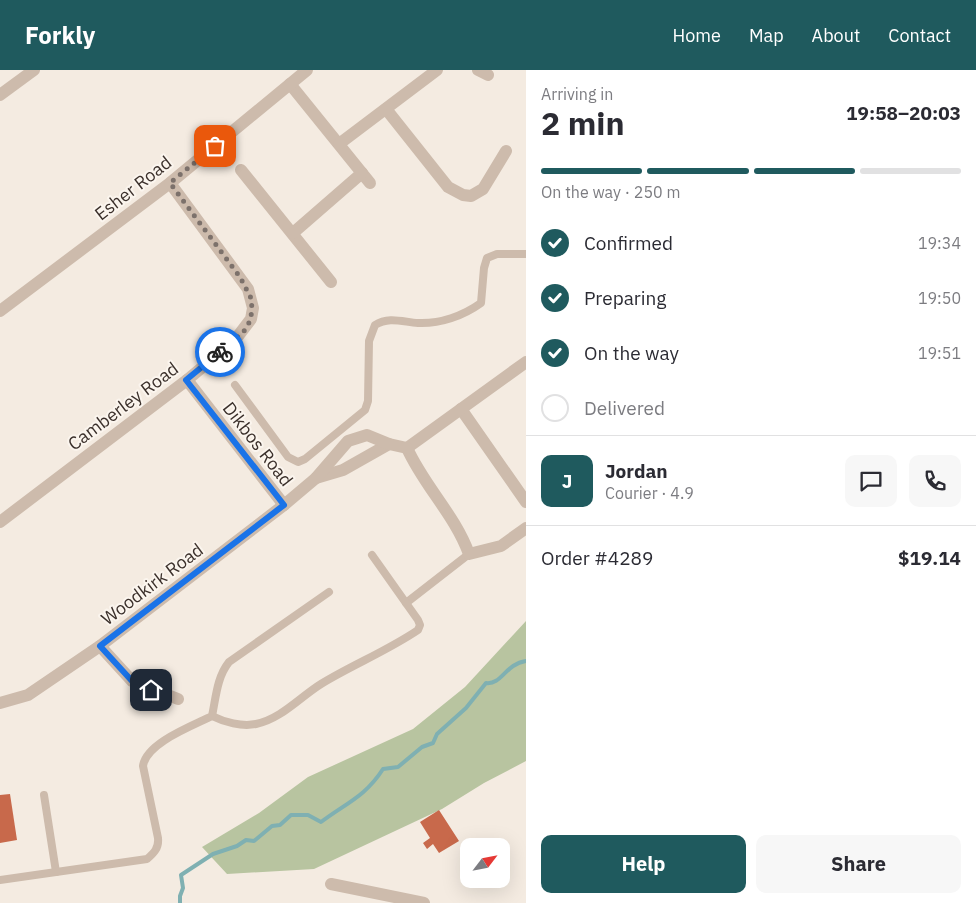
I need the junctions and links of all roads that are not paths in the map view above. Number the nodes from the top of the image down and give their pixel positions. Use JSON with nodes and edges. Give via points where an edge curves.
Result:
{"nodes":[{"id":1,"x":34,"y":70,"type":"edge"},
{"id":2,"x":307,"y":70,"type":"edge"},
{"id":3,"x":437,"y":70,"type":"edge"},
{"id":4,"x":290,"y":84,"type":"junction"},
{"id":5,"x":0,"y":95,"type":"edge"},
{"id":6,"x":386,"y":109,"type":"junction"},
{"id":7,"x":339,"y":144,"type":"junction"},
{"id":8,"x":506,"y":151,"type":"dead end"},
{"id":9,"x":241,"y":170,"type":"dead end"},
{"id":10,"x":170,"y":183,"type":"junction"},
{"id":11,"x":293,"y":233,"type":"junction"},
{"id":12,"x":526,"y":254,"type":"edge"},
{"id":13,"x":331,"y":282,"type":"dead end"},
{"id":14,"x":0,"y":312,"type":"edge"},
{"id":15,"x":526,"y":362,"type":"edge"},
{"id":16,"x":186,"y":380,"type":"junction"},
{"id":17,"x":235,"y":385,"type":"dead end"},
{"id":18,"x":461,"y":409,"type":"junction"},
{"id":19,"x":389,"y":444,"type":"junction"},
{"id":20,"x":407,"y":448,"type":"junction"},
{"id":21,"x":316,"y":478,"type":"junction"},
{"id":22,"x":526,"y":502,"type":"edge"},
{"id":23,"x":284,"y":505,"type":"junction"},
{"id":24,"x":0,"y":522,"type":"edge"},
{"id":25,"x":526,"y":528,"type":"edge"},
{"id":26,"x":469,"y":554,"type":"junction"},
{"id":27,"x":372,"y":555,"type":"dead end"},
{"id":28,"x":329,"y":592,"type":"dead end"},
{"id":29,"x":406,"y":603,"type":"junction"},
{"id":30,"x":100,"y":646,"type":"junction"},
{"id":31,"x":178,"y":699,"type":"dead end"},
{"id":32,"x":0,"y":703,"type":"edge"},
{"id":33,"x":212,"y":716,"type":"junction"},
{"id":34,"x":44,"y":795,"type":"dead end"},
{"id":35,"x":56,"y":872,"type":"junction"},
{"id":36,"x":0,"y":880,"type":"edge"},
{"id":37,"x":331,"y":884,"type":"dead end"},
{"id":38,"x":424,"y":903,"type":"edge"}],
"edges":[{"from":1,"to":5,"type":"street"},
{"from":2,"to":4,"type":"street","name":"Esher Road"},
{"from":3,"to":6,"type":"street"},
{"from":4,"to":7,"type":"street"},
{"from":4,"to":10,"type":"street","name":"Esher Road"},
{"from":6,"to":7,"type":"street"},
{"from":6,"to":8,"type":"street","via":[[448,187],[463,195],[476,194],[483,189]]},
{"from":7,"to":11,"type":"street","via":[[366,178]]},
{"from":9,"to":11,"type":"street"},
{"from":10,"to":14,"type":"street","name":"Esher Road"},
{"from":10,"to":16,"type":"street","name":"Camberley Road","via":[[240,277],[254,308],[245,330]]},
{"from":11,"to":13,"type":"street"},
{"from":12,"to":17,"type":"lane","via":[[497,254],[487,258],[481,303],[467,312],[436,322],[389,320],[375,325],[369,341],[365,410],[305,459],[298,462],[288,458]]},
{"from":15,"to":18,"type":"street"},
{"from":16,"to":23,"type":"street","name":"Dikbos Road"},
{"from":16,"to":24,"type":"street","name":"Camberley Road"},
{"from":18,"to":20,"type":"street"},
{"from":18,"to":22,"type":"street"},
{"from":19,"to":20,"type":"street","name":"Woodkirk Road"},
{"from":19,"to":21,"type":"street","name":"Woodkirk Road","via":[[343,470]]},
{"from":19,"to":21,"type":"street","name":"Woodkirk Road","via":[[367,435],[356,437],[348,441]]},
{"from":20,"to":26,"type":"street","via":[[416,467],[457,525]]},
{"from":21,"to":23,"type":"street","name":"Woodkirk Road"},
{"from":23,"to":30,"type":"street","name":"Woodkirk Road"},
{"from":25,"to":26,"type":"street","via":[[501,546]]},
{"from":26,"to":29,"type":"lane"},
{"from":27,"to":29,"type":"lane"},
{"from":28,"to":33,"type":"lane","via":[[230,662],[220,679]]},
{"from":29,"to":33,"type":"lane","via":[[420,625],[418,630],[322,684],[277,716],[254,725],[223,722]]},
{"from":30,"to":31,"type":"street","via":[[132,681]]},
{"from":30,"to":32,"type":"street","name":"Woodkirk Road","via":[[28,695]]},
{"from":33,"to":35,"type":"lane","via":[[154,747],[144,759],[158,838],[153,854],[147,859]]},
{"from":34,"to":35,"type":"lane"},
{"from":35,"to":36,"type":"lane"},
{"from":37,"to":38,"type":"street"}]}
